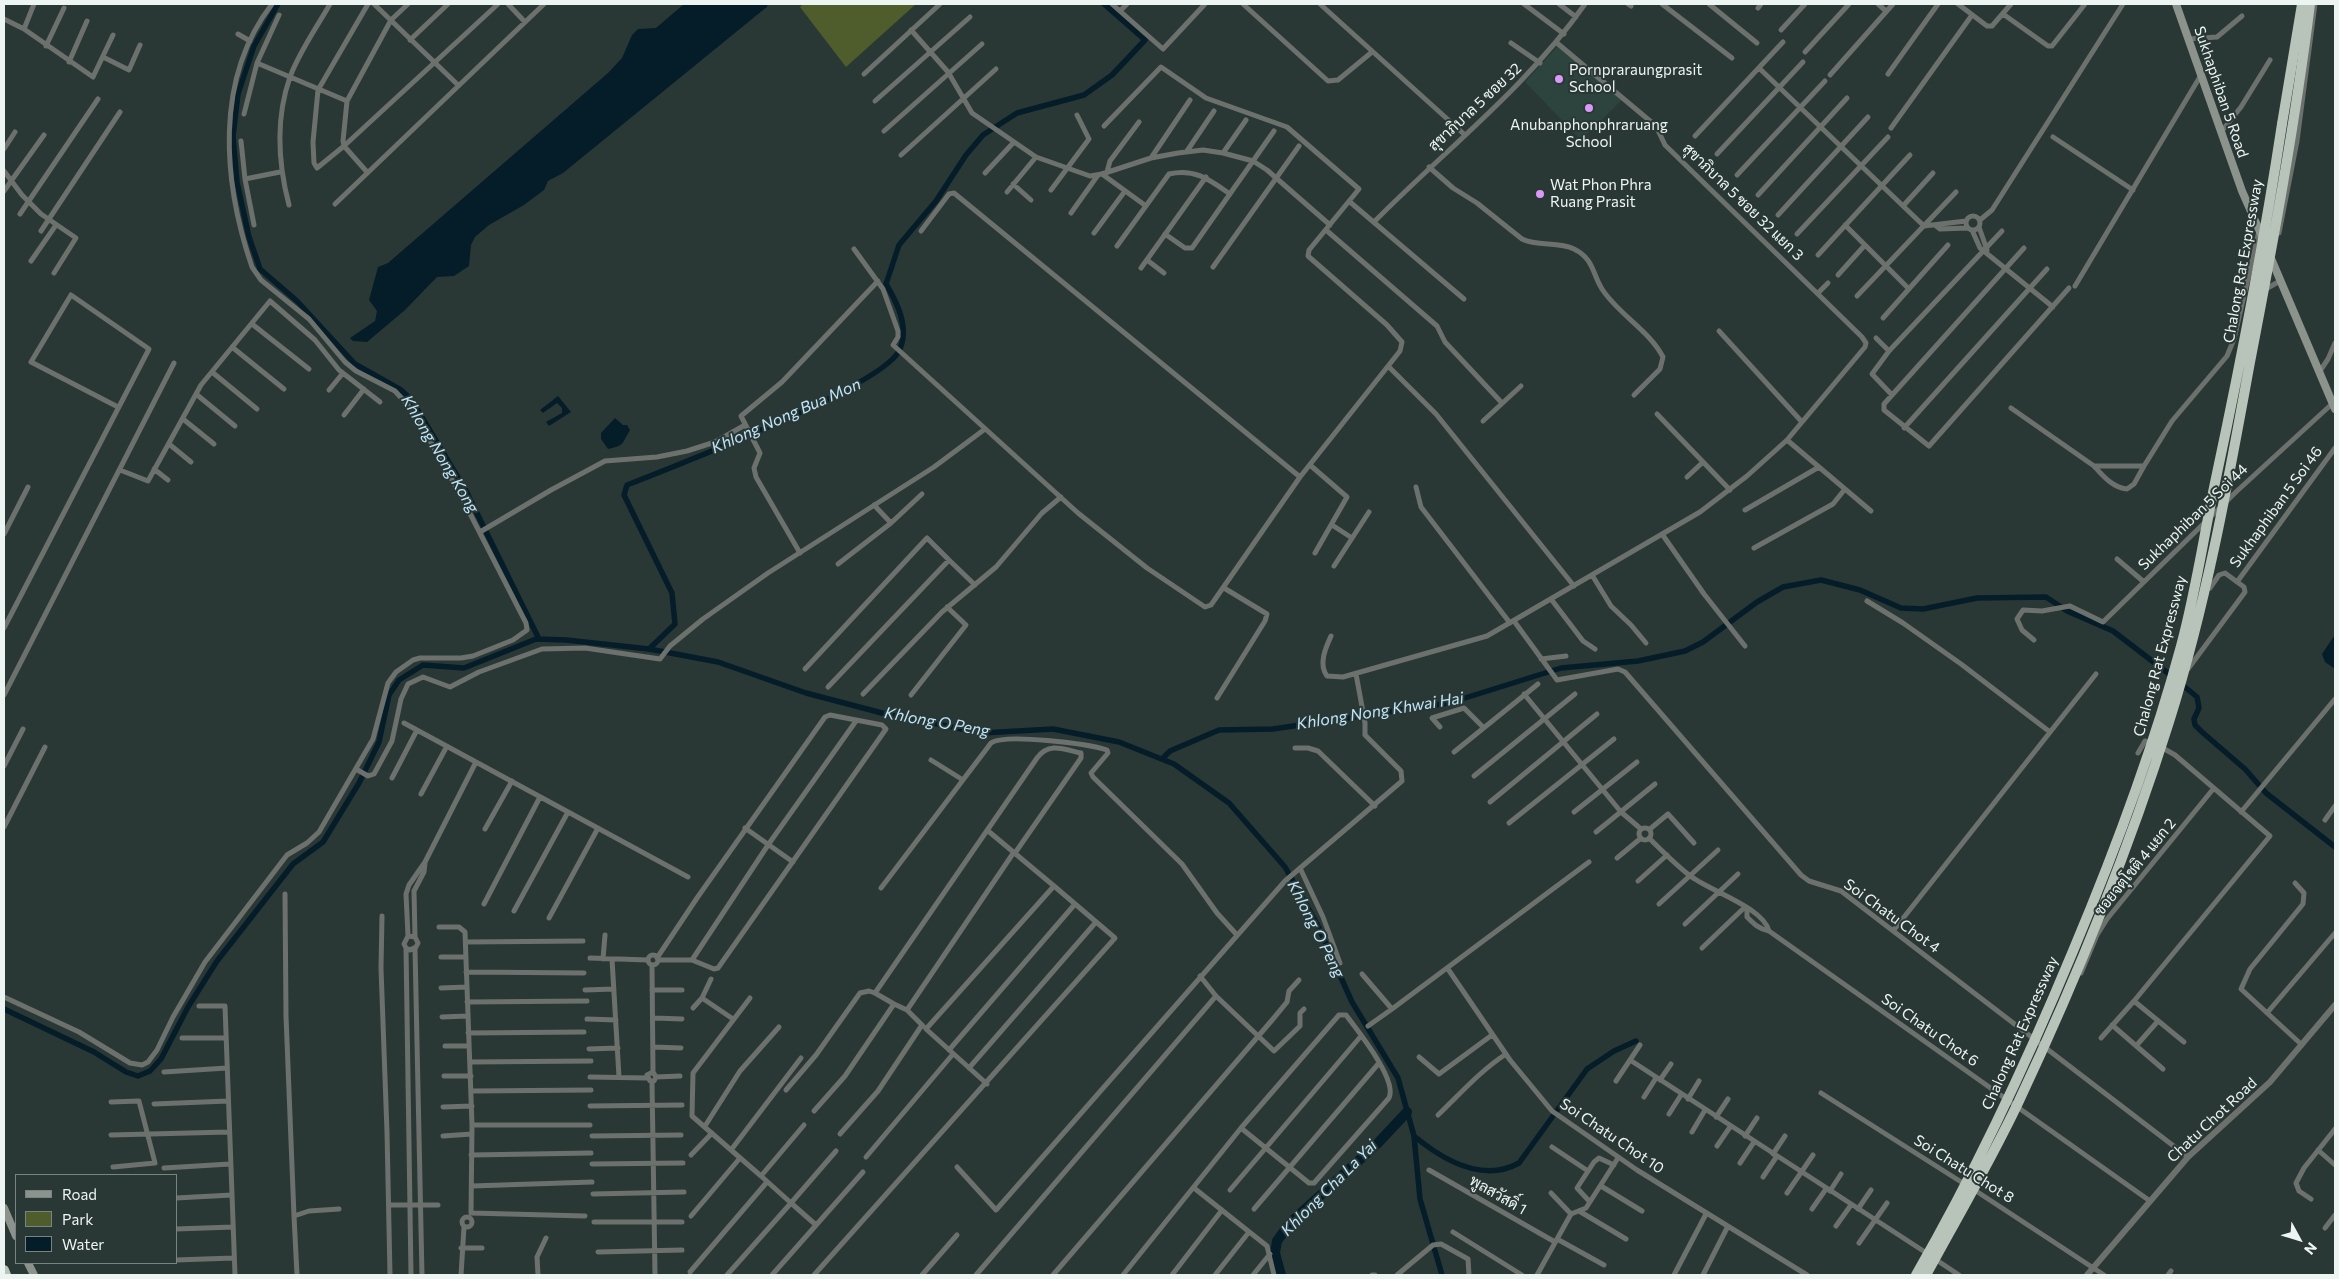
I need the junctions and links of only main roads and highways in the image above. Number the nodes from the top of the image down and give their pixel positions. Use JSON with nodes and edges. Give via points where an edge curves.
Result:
{"nodes":[{"id":1,"x":2176,"y":4,"type":"edge"},
{"id":2,"x":2296,"y":4,"type":"edge"},
{"id":3,"x":2302,"y":4,"type":"edge"},
{"id":4,"x":2310,"y":4,"type":"edge"},
{"id":5,"x":2290,"y":79,"type":"junction"},
{"id":6,"x":2334,"y":406,"type":"edge"},
{"id":7,"x":4,"y":1208,"type":"edge"},
{"id":8,"x":15,"y":1234,"type":"edge"},
{"id":9,"x":4,"y":1270,"type":"edge"},
{"id":10,"x":6,"y":1275,"type":"edge"},
{"id":11,"x":1916,"y":1275,"type":"edge"},
{"id":12,"x":1926,"y":1275,"type":"edge"}],
"edges":[{"from":1,"to":6,"type":"main road","name":"Sukhaphiban 5 Road","via":[[2242,191]]},
{"from":2,"to":5,"type":"highway"},
{"from":3,"to":5,"type":"highway","name":"Chalong Rat Expressway"},
{"from":4,"to":12,"type":"highway","name":"Chalong Rat Expressway","bridge":true,"via":[[2297,107],[2239,424],[2205,587],[2169,722],[2110,890],[2039,1057]]},
{"from":5,"to":11,"type":"highway","name":"Chalong Rat Expressway","bridge":true,"via":[[2240,364],[2196,586],[2158,724],[2101,885],[2044,1022],[1970,1177]]},
{"from":7,"to":8,"type":"main road"},
{"from":9,"to":10,"type":"highway"}]}
